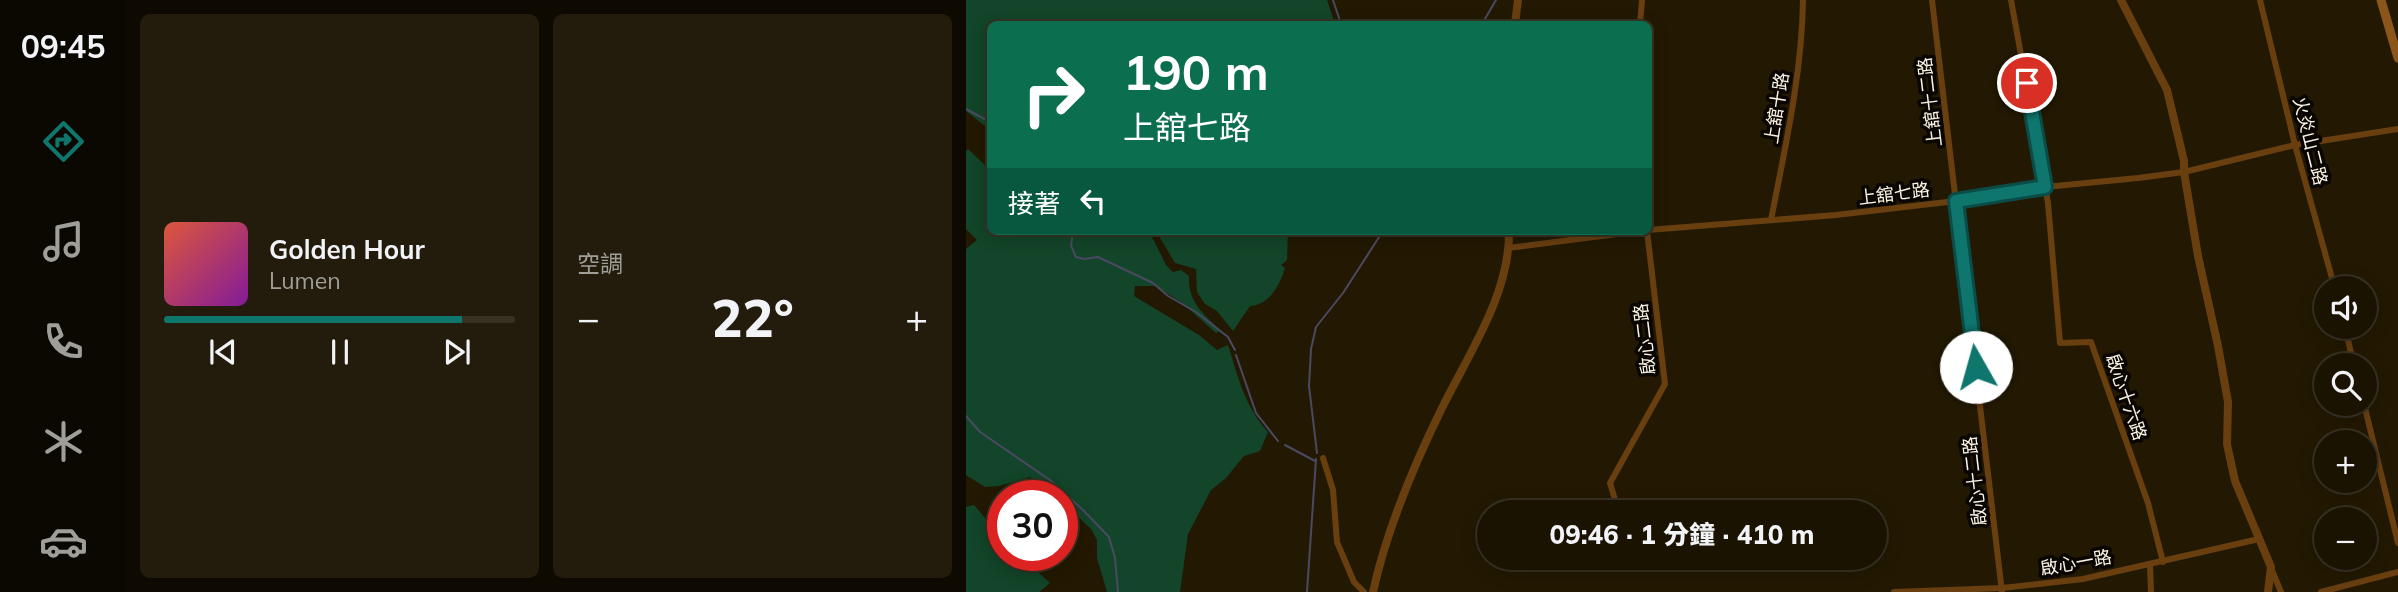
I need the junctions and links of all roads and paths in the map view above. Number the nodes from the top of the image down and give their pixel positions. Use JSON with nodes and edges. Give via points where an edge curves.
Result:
{"nodes":[{"id":1,"x":1518,"y":0,"type":"edge"},
{"id":2,"x":1642,"y":0,"type":"edge"},
{"id":3,"x":1803,"y":0,"type":"edge"},
{"id":4,"x":1932,"y":0,"type":"edge"},
{"id":5,"x":2011,"y":0,"type":"edge"},
{"id":6,"x":2122,"y":0,"type":"edge"},
{"id":7,"x":2260,"y":0,"type":"edge"},
{"id":8,"x":2381,"y":0,"type":"edge"},
{"id":9,"x":1515,"y":21,"type":"edge"},
{"id":10,"x":1640,"y":21,"type":"edge"},
{"id":11,"x":2398,"y":58,"type":"edge"},
{"id":12,"x":2398,"y":129,"type":"edge"},
{"id":13,"x":2295,"y":145,"type":"junction"},
{"id":14,"x":2184,"y":172,"type":"junction"},
{"id":15,"x":2045,"y":187,"type":"junction"},
{"id":16,"x":1956,"y":201,"type":"junction"},
{"id":17,"x":1771,"y":220,"type":"junction"},
{"id":18,"x":1652,"y":230,"type":"edge"},
{"id":19,"x":1509,"y":235,"type":"edge"},
{"id":20,"x":1609,"y":235,"type":"edge"},
{"id":21,"x":1649,"y":235,"type":"edge"},
{"id":22,"x":1508,"y":248,"type":"junction"},
{"id":23,"x":2331,"y":276,"type":"edge"},
{"id":24,"x":2367,"y":416,"type":"edge"},
{"id":25,"x":1322,"y":458,"type":"dead end"},
{"id":26,"x":1615,"y":500,"type":"edge"},
{"id":27,"x":2259,"y":539,"type":"junction"},
{"id":28,"x":2398,"y":542,"type":"edge"},
{"id":29,"x":2163,"y":562,"type":"junction"},
{"id":30,"x":2150,"y":565,"type":"junction"},
{"id":31,"x":2271,"y":567,"type":"junction"},
{"id":32,"x":2398,"y":572,"type":"edge"},
{"id":33,"x":2002,"y":590,"type":"edge"},
{"id":34,"x":1364,"y":592,"type":"edge"},
{"id":35,"x":1373,"y":592,"type":"edge"},
{"id":36,"x":1894,"y":592,"type":"edge"},
{"id":37,"x":2151,"y":592,"type":"edge"},
{"id":38,"x":2268,"y":592,"type":"edge"},
{"id":39,"x":2281,"y":592,"type":"edge"},
{"id":40,"x":2321,"y":592,"type":"edge"}],
"edges":[{"from":1,"to":9,"type":"street"},
{"from":2,"to":10,"type":"street"},
{"from":3,"to":17,"type":"street","name":"上舘十路","via":[[1789,129]]},
{"from":4,"to":16,"type":"street","name":"上舘十二路"},
{"from":5,"to":15,"type":"street"},
{"from":6,"to":14,"type":"street","via":[[2167,90]]},
{"from":7,"to":13,"type":"street","name":"火炎山二路"},
{"from":8,"to":11,"type":"main road"},
{"from":12,"to":13,"type":"street","name":"上舘七路"},
{"from":13,"to":14,"type":"street","name":"上舘七路"},
{"from":13,"to":23,"type":"street","name":"火炎山二路"},
{"from":14,"to":15,"type":"street","name":"上舘七路"},
{"from":14,"to":27,"type":"street","via":[[2228,402],[2227,444],[2235,481]]},
{"from":15,"to":16,"type":"street","name":"上舘七路"},
{"from":15,"to":29,"type":"street","name":"啟心十六路","via":[[2060,343],[2091,342],[2148,503]]},
{"from":16,"to":17,"type":"street","name":"上舘七路"},
{"from":16,"to":33,"type":"street","name":"啟心十二路"},
{"from":17,"to":18,"type":"street","name":"上舘七路"},
{"from":19,"to":22,"type":"street"},
{"from":20,"to":22,"type":"street"},
{"from":21,"to":26,"type":"street","name":"啟心二路","via":[[1665,384],[1610,483]]},
{"from":22,"to":35,"type":"street","via":[[1502,287],[1422,449],[1397,510]]},
{"from":24,"to":28,"type":"street"},
{"from":25,"to":34,"type":"street","via":[[1333,490],[1337,542],[1354,582]]},
{"from":27,"to":29,"type":"street","name":"啟心一路"},
{"from":27,"to":31,"type":"street"},
{"from":29,"to":30,"type":"street","name":"啟心一路"},
{"from":30,"to":33,"type":"street","name":"啟心一路"},
{"from":30,"to":37,"type":"street"},
{"from":31,"to":38,"type":"street"},
{"from":31,"to":39,"type":"street"},
{"from":32,"to":40,"type":"street"},
{"from":33,"to":36,"type":"street","name":"啟心一路"}]}
